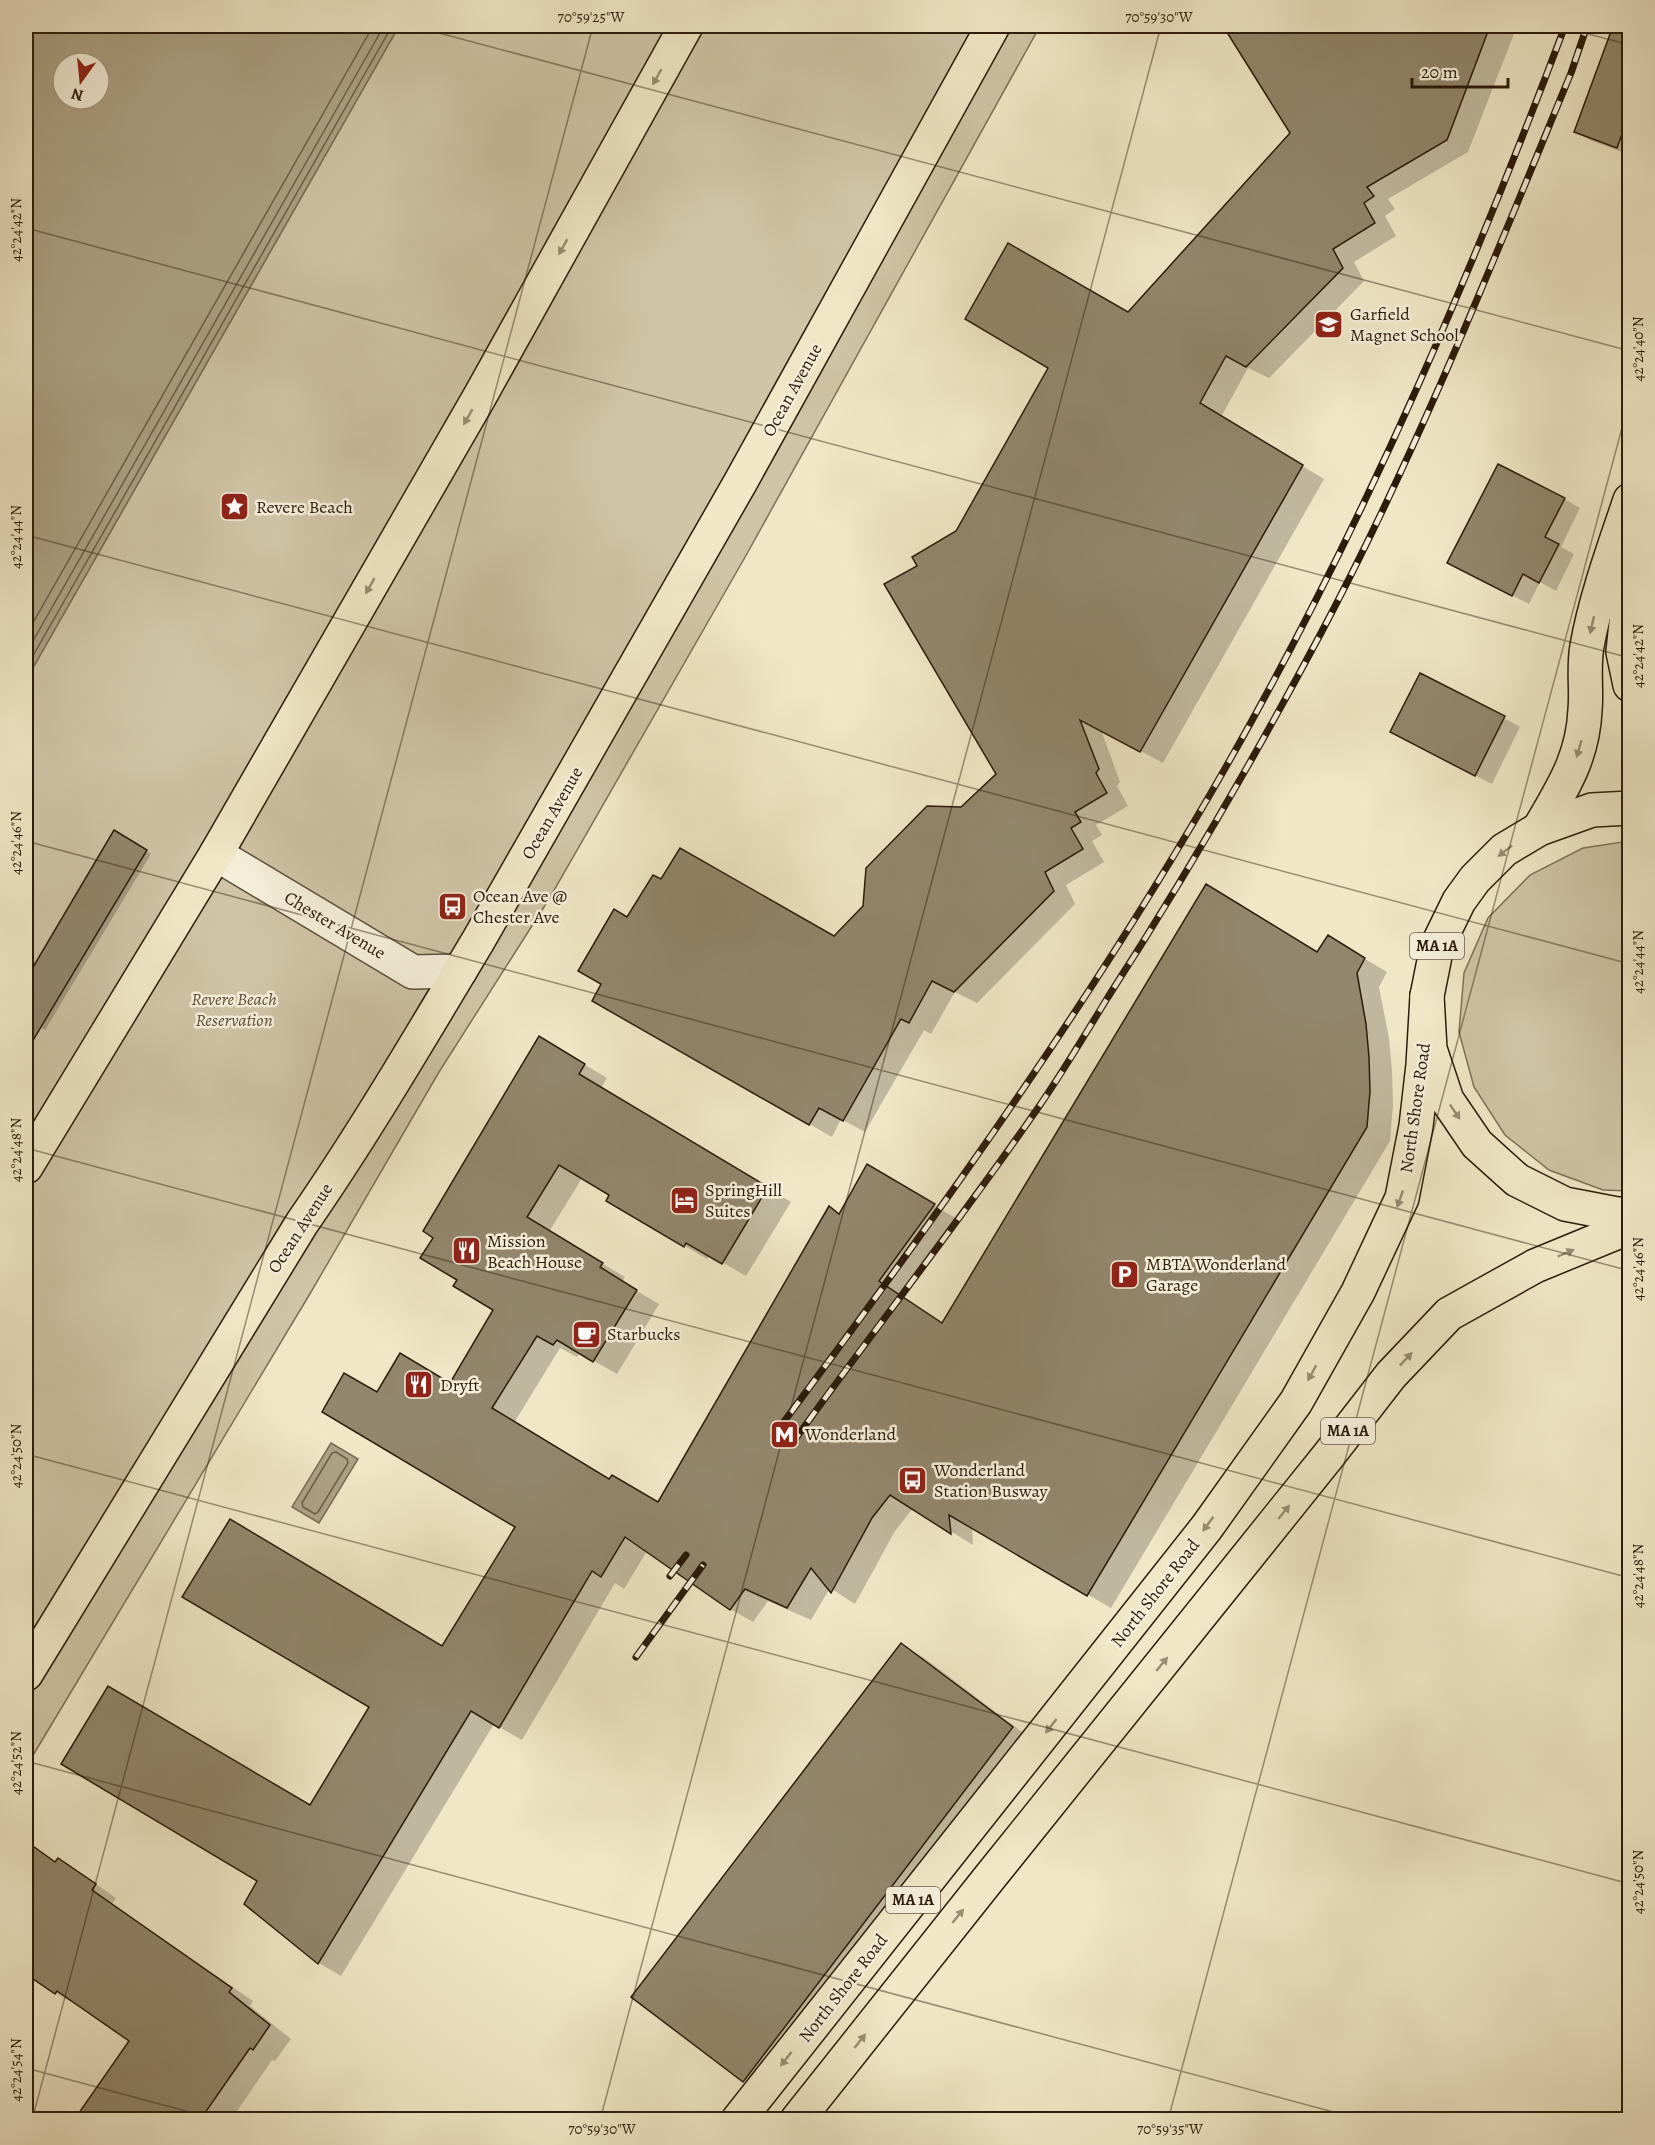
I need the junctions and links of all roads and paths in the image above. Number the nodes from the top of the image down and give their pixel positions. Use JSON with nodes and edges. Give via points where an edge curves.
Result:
{"nodes":[{"id":1,"x":686,"y":26,"type":"edge"},
{"id":2,"x":993,"y":26,"type":"edge"},
{"id":3,"x":1629,"y":500,"type":"edge"},
{"id":4,"x":1629,"y":584,"type":"edge"},
{"id":5,"x":1629,"y":685,"type":"edge"},
{"id":6,"x":1629,"y":808,"type":"edge"},
{"id":7,"x":1539,"y":829,"type":"junction"},
{"id":8,"x":216,"y":855,"type":"junction"},
{"id":9,"x":459,"y":972,"type":"junction"},
{"id":10,"x":1427,"y":996,"type":"junction"},
{"id":11,"x":26,"y":1167,"type":"edge"},
{"id":12,"x":1629,"y":1214,"type":"edge"},
{"id":13,"x":1629,"y":1227,"type":"edge"},
{"id":14,"x":26,"y":1674,"type":"edge"},
{"id":15,"x":738,"y":2120,"type":"edge"},
{"id":16,"x":797,"y":2120,"type":"edge"}],
"edges":[{"from":1,"to":8,"type":"main road","one_way":true,"via":[[480,396]]},
{"from":2,"to":9,"type":"main road","name":"Ocean Avenue","via":[[735,493]]},
{"from":3,"to":7,"type":"main road","one_way":true,"via":[[1586,649],[1586,710],[1581,745],[1570,775]]},
{"from":4,"to":5,"type":"main road","via":[[1623,652]]},
{"from":6,"to":7,"type":"main road","number":"MA 1A","via":[[1592,810]]},
{"from":7,"to":10,"type":"main road","number":"MA 1A","one_way":true,"via":[[1504,850],[1459,900],[1437,946]]},
{"from":8,"to":9,"type":"street","name":"Chester Avenue","via":[[413,972]]},
{"from":8,"to":11,"type":"main road"},
{"from":9,"to":14,"type":"main road","name":"Ocean Avenue"},
{"from":10,"to":12,"type":"main road","one_way":true,"via":[[1430,1049],[1447,1100],[1477,1144],[1517,1180],[1565,1204]]},
{"from":10,"to":15,"type":"main road","name":"North Shore Road","number":"MA 1A","one_way":true,"via":[[1416,1126],[1401,1198],[1358,1292],[1296,1402],[1207,1527]]},
{"from":16,"to":13,"type":"main road","number":"MA 1A","one_way":true,"via":[[1391,1375],[1449,1314],[1535,1266]]}]}
